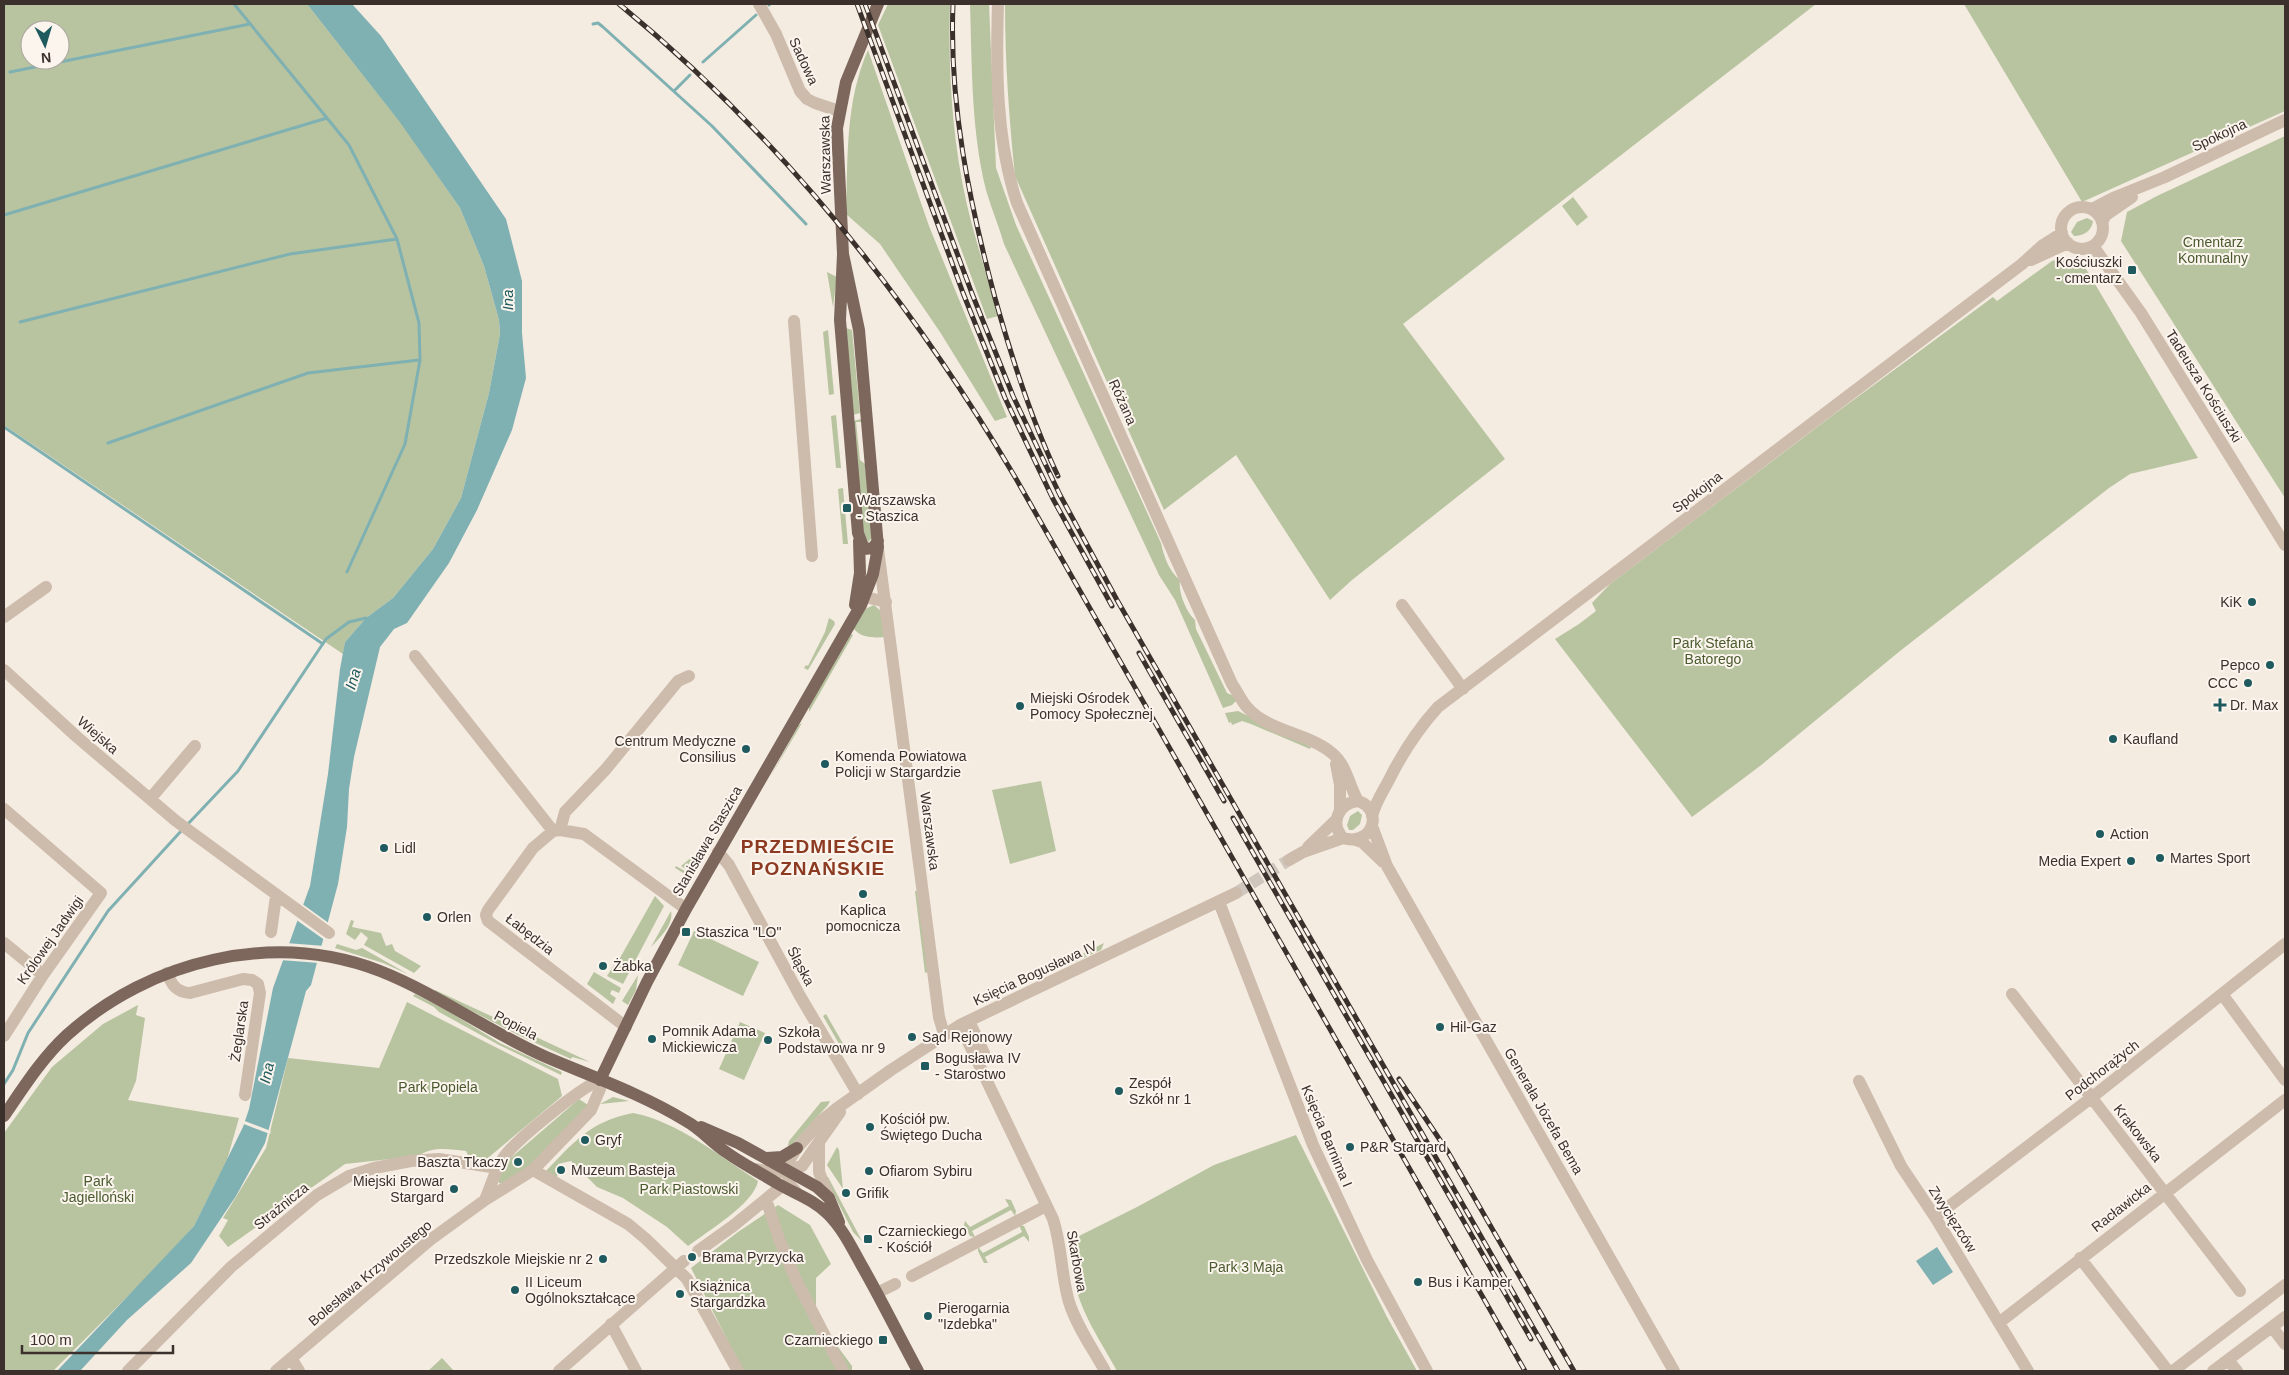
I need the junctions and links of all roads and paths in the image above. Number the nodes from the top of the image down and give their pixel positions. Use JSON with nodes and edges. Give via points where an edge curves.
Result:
{"nodes":[{"id":1,"x":759,"y":4,"type":"edge"},
{"id":2,"x":878,"y":4,"type":"edge"},
{"id":3,"x":998,"y":4,"type":"edge"},
{"id":4,"x":839,"y":111,"type":"junction"},
{"id":5,"x":2285,"y":120,"type":"edge"},
{"id":6,"x":2165,"y":177,"type":"junction"},
{"id":7,"x":2092,"y":209,"type":"junction"},
{"id":8,"x":2102,"y":222,"type":"junction"},
{"id":9,"x":2065,"y":238,"type":"junction"},
{"id":10,"x":2093,"y":246,"type":"junction"},
{"id":11,"x":843,"y":254,"type":"junction"},
{"id":12,"x":840,"y":320,"type":"junction"},
{"id":13,"x":794,"y":321,"type":"dead end"},
{"id":14,"x":859,"y":330,"type":"junction"},
{"id":15,"x":858,"y":533,"type":"junction"},
{"id":16,"x":878,"y":544,"type":"junction"},
{"id":17,"x":2285,"y":545,"type":"edge"},
{"id":18,"x":812,"y":556,"type":"dead end"},
{"id":19,"x":46,"y":587,"type":"dead end"},
{"id":20,"x":861,"y":596,"type":"junction"},
{"id":21,"x":886,"y":602,"type":"junction"},
{"id":22,"x":1402,"y":605,"type":"dead end"},
{"id":23,"x":4,"y":616,"type":"edge"},
{"id":24,"x":415,"y":656,"type":"dead end"},
{"id":25,"x":4,"y":670,"type":"edge"},
{"id":26,"x":688,"y":676,"type":"dead end"},
{"id":27,"x":1463,"y":689,"type":"junction"},
{"id":28,"x":195,"y":746,"type":"dead end"},
{"id":29,"x":1332,"y":753,"type":"junction"},
{"id":30,"x":1401,"y":755,"type":"junction"},
{"id":31,"x":150,"y":799,"type":"junction"},
{"id":32,"x":1360,"y":801,"type":"junction"},
{"id":33,"x":4,"y":809,"type":"edge"},
{"id":34,"x":1338,"y":814,"type":"junction"},
{"id":35,"x":1372,"y":821,"type":"junction"},
{"id":36,"x":556,"y":830,"type":"junction"},
{"id":37,"x":1343,"y":838,"type":"junction"},
{"id":38,"x":1356,"y":840,"type":"junction"},
{"id":39,"x":718,"y":852,"type":"junction"},
{"id":40,"x":1303,"y":852,"type":"junction"},
{"id":41,"x":1289,"y":860,"type":"tunnel mouth"},
{"id":42,"x":1387,"y":866,"type":"junction"},
{"id":43,"x":1236,"y":893,"type":"tunnel mouth"},
{"id":44,"x":276,"y":896,"type":"junction"},
{"id":45,"x":1220,"y":902,"type":"junction"},
{"id":46,"x":686,"y":909,"type":"junction"},
{"id":47,"x":270,"y":932,"type":"dead end"},
{"id":48,"x":329,"y":933,"type":"dead end"},
{"id":49,"x":4,"y":943,"type":"edge"},
{"id":50,"x":2285,"y":944,"type":"edge"},
{"id":51,"x":167,"y":973,"type":"junction"},
{"id":52,"x":43,"y":975,"type":"junction"},
{"id":53,"x":2012,"y":994,"type":"dead end"},
{"id":54,"x":2222,"y":994,"type":"junction"},
{"id":55,"x":965,"y":1023,"type":"junction"},
{"id":56,"x":626,"y":1027,"type":"junction"},
{"id":57,"x":944,"y":1034,"type":"junction"},
{"id":58,"x":4,"y":1036,"type":"edge"},
{"id":59,"x":600,"y":1080,"type":"junction"},
{"id":60,"x":2285,"y":1080,"type":"edge"},
{"id":61,"x":1859,"y":1081,"type":"dead end"},
{"id":62,"x":245,"y":1095,"type":"dead end"},
{"id":63,"x":856,"y":1095,"type":"junction"},
{"id":64,"x":2091,"y":1098,"type":"junction"},
{"id":65,"x":2285,"y":1100,"type":"edge"},
{"id":66,"x":4,"y":1116,"type":"edge"},
{"id":67,"x":690,"y":1123,"type":"junction"},
{"id":68,"x":820,"y":1143,"type":"junction"},
{"id":69,"x":797,"y":1148,"type":"junction"},
{"id":70,"x":767,"y":1158,"type":"junction"},
{"id":71,"x":498,"y":1168,"type":"junction"},
{"id":72,"x":755,"y":1169,"type":"junction"},
{"id":73,"x":533,"y":1170,"type":"junction"},
{"id":74,"x":787,"y":1171,"type":"junction"},
{"id":75,"x":782,"y":1186,"type":"junction"},
{"id":76,"x":2165,"y":1192,"type":"junction"},
{"id":77,"x":797,"y":1193,"type":"junction"},
{"id":78,"x":829,"y":1198,"type":"junction"},
{"id":79,"x":766,"y":1199,"type":"junction"},
{"id":80,"x":485,"y":1200,"type":"junction"},
{"id":81,"x":1046,"y":1206,"type":"junction"},
{"id":82,"x":1935,"y":1217,"type":"junction"},
{"id":83,"x":840,"y":1226,"type":"junction"},
{"id":84,"x":698,"y":1251,"type":"dead end"},
{"id":85,"x":2080,"y":1258,"type":"junction"},
{"id":86,"x":680,"y":1264,"type":"junction"},
{"id":87,"x":912,"y":1276,"type":"dead end"},
{"id":88,"x":895,"y":1284,"type":"dead end"},
{"id":89,"x":2285,"y":1285,"type":"edge"},
{"id":90,"x":2240,"y":1291,"type":"dead end"},
{"id":91,"x":877,"y":1293,"type":"junction"},
{"id":92,"x":2285,"y":1317,"type":"edge"},
{"id":93,"x":2000,"y":1322,"type":"junction"},
{"id":94,"x":611,"y":1324,"type":"junction"},
{"id":95,"x":2272,"y":1327,"type":"junction"},
{"id":96,"x":2285,"y":1344,"type":"edge"},
{"id":97,"x":292,"y":1358,"type":"junction"},
{"id":98,"x":2228,"y":1360,"type":"junction"},
{"id":99,"x":128,"y":1371,"type":"edge"},
{"id":100,"x":276,"y":1371,"type":"edge"},
{"id":101,"x":299,"y":1371,"type":"edge"},
{"id":102,"x":559,"y":1371,"type":"edge"},
{"id":103,"x":636,"y":1371,"type":"edge"},
{"id":104,"x":738,"y":1371,"type":"edge"},
{"id":105,"x":843,"y":1371,"type":"edge"},
{"id":106,"x":918,"y":1371,"type":"edge"},
{"id":107,"x":1105,"y":1371,"type":"edge"},
{"id":108,"x":1428,"y":1371,"type":"edge"},
{"id":109,"x":1674,"y":1371,"type":"edge"},
{"id":110,"x":2028,"y":1371,"type":"edge"},
{"id":111,"x":2168,"y":1371,"type":"edge"},
{"id":112,"x":2173,"y":1371,"type":"edge"},
{"id":113,"x":2213,"y":1371,"type":"edge"},
{"id":114,"x":2237,"y":1371,"type":"edge"}],
"edges":[{"from":1,"to":4,"type":"street","name":"Sadowa","via":[[776,34],[800,91],[807,99]]},
{"from":2,"to":4,"type":"main road","name":"Warszawska","via":[[850,70]]},
{"from":3,"to":29,"type":"street","name":"Różana","via":[[998,87],[1005,153],[1010,179],[1027,226],[1232,684],[1246,707],[1258,716]]},
{"from":4,"to":11,"type":"main road","name":"Warszawska","via":[[837,151]]},
{"from":5,"to":6,"type":"street","name":"Spokojna"},
{"from":6,"to":7,"type":"street","name":"Spokojna"},
{"from":6,"to":8,"type":"street","name":"Spokojna","via":[[2119,205]]},
{"from":7,"to":8,"type":"street"},
{"from":7,"to":9,"type":"street","via":[[2082,206],[2064,217]]},
{"from":8,"to":10,"type":"street","via":[[2100,238]]},
{"from":9,"to":10,"type":"street","via":[[2082,248]]},
{"from":9,"to":27,"type":"street","name":"Spokojna","via":[[2022,264]]},
{"from":10,"to":17,"type":"street","name":"Tadeusza Kościuszki","via":[[2141,314]]},
{"from":11,"to":12,"type":"main road","name":"Warszawska"},
{"from":11,"to":14,"type":"main road","name":"Warszawska"},
{"from":12,"to":14,"type":"main road","via":[[854,322]]},
{"from":12,"to":15,"type":"main road","name":"Warszawska"},
{"from":13,"to":18,"type":"street"},
{"from":14,"to":16,"type":"main road","name":"Warszawska"},
{"from":15,"to":16,"type":"main road","via":[[864,548]]},
{"from":15,"to":20,"type":"main road","name":"Stanisława Staszica"},
{"from":16,"to":20,"type":"main road","name":"Stanisława Staszica","via":[[873,574]]},
{"from":16,"to":21,"type":"street","name":"Warszawska"},
{"from":19,"to":23,"type":"street"},
{"from":20,"to":21,"type":"street"},
{"from":20,"to":39,"type":"main road","name":"Stanisława Staszica","via":[[851,622]]},
{"from":21,"to":57,"type":"street","name":"Warszawska","via":[[939,1017]]},
{"from":22,"to":27,"type":"street"},
{"from":24,"to":36,"type":"street"},
{"from":25,"to":31,"type":"street","name":"Wiejska"},
{"from":26,"to":36,"type":"street","name":"Łabędzia","via":[[678,681],[606,769],[565,812]]},
{"from":27,"to":30,"type":"street","name":"Spokojna","via":[[1438,707]]},
{"from":28,"to":31,"type":"street"},
{"from":29,"to":32,"type":"street","name":"Różana"},
{"from":29,"to":34,"type":"street","via":[[1339,777]]},
{"from":30,"to":32,"type":"street","name":"Spokojna","via":[[1367,797]]},
{"from":30,"to":35,"type":"street","name":"Spokojna","via":[[1378,797]]},
{"from":31,"to":44,"type":"street","name":"Wiejska"},
{"from":32,"to":34,"type":"street","via":[[1349,803]]},
{"from":32,"to":35,"type":"street","via":[[1367,806]]},
{"from":33,"to":52,"type":"street","name":"Królowej Jadwigi","via":[[101,894]]},
{"from":34,"to":37,"type":"street","via":[[1337,830]]},
{"from":34,"to":40,"type":"street"},
{"from":35,"to":38,"type":"street","via":[[1366,835]]},
{"from":35,"to":42,"type":"street","name":"Generała Józefa Bema","via":[[1373,833]]},
{"from":36,"to":46,"type":"street","via":[[584,834]]},
{"from":36,"to":56,"type":"street","name":"Łabędzia","via":[[533,848],[486,915],[488,921]]},
{"from":37,"to":38,"type":"street"},
{"from":37,"to":40,"type":"street"},
{"from":38,"to":42,"type":"street","name":"Generała Józefa Bema"},
{"from":39,"to":46,"type":"main road","name":"Stanisława Staszica"},
{"from":39,"to":63,"type":"street","name":"Śląska","via":[[729,865]]},
{"from":40,"to":41,"type":"street"},
{"from":42,"to":109,"type":"street","name":"Generała Józefa Bema"},
{"from":43,"to":45,"type":"street","name":"Księcia Bogusława IV"},
{"from":44,"to":47,"type":"street"},
{"from":44,"to":48,"type":"street"},
{"from":45,"to":55,"type":"street","name":"Księcia Bogusława IV"},
{"from":45,"to":108,"type":"street","name":"Księcia Barnima I","via":[[1313,1145],[1366,1260]]},
{"from":46,"to":56,"type":"main road","name":"Stanisława Staszica"},
{"from":49,"to":52,"type":"street"},
{"from":50,"to":54,"type":"street","name":"Podchorążych"},
{"from":51,"to":59,"type":"main road","name":"Popiela","via":[[220,958],[264,953],[328,958],[378,971],[448,1004],[519,1044]]},
{"from":51,"to":62,"type":"street","name":"Żeglarska","via":[[172,985],[190,993],[243,980],[258,984],[260,993]]},
{"from":51,"to":66,"type":"main road","name":"Popiela","via":[[127,992],[65,1037]]},
{"from":52,"to":58,"type":"street","name":"Królowej Jadwigi"},
{"from":53,"to":64,"type":"street","name":"Krakowska"},
{"from":54,"to":60,"type":"street"},
{"from":54,"to":64,"type":"street","name":"Podchorążych"},
{"from":55,"to":57,"type":"street","name":"Księcia Bogusława IV"},
{"from":55,"to":81,"type":"street","name":"Skarbowa"},
{"from":56,"to":59,"type":"main road","name":"Stanisława Staszica"},
{"from":57,"to":63,"type":"street","name":"Księcia Bogusława IV"},
{"from":59,"to":67,"type":"main road","name":"Popiela"},
{"from":59,"to":71,"type":"street","via":[[590,1084],[520,1140]]},
{"from":59,"to":73,"type":"street","name":"Bolesława Krzywoustego","via":[[595,1105]]},
{"from":61,"to":82,"type":"street","name":"Zwycięzców","via":[[1901,1166]]},
{"from":63,"to":68,"type":"street","name":"Księcia Bogusława IV"},
{"from":63,"to":69,"type":"street","name":"Księcia Bogusława IV","via":[[820,1122]]},
{"from":64,"to":76,"type":"street","name":"Krakowska"},
{"from":64,"to":82,"type":"street","name":"Podchorążych"},
{"from":65,"to":76,"type":"street","name":"Racławicka"},
{"from":67,"to":70,"type":"main road","name":"Popiela"},
{"from":67,"to":72,"type":"main road","name":"Popiela","via":[[727,1153]]},
{"from":68,"to":74,"type":"street","name":"Księcia Bogusława IV","via":[[802,1166]]},
{"from":68,"to":78,"type":"street","via":[[819,1172]]},
{"from":69,"to":70,"type":"main road","via":[[782,1157]]},
{"from":69,"to":74,"type":"street","name":"Księcia Bogusława IV"},
{"from":70,"to":74,"type":"main road","name":"Popiela"},
{"from":71,"to":80,"type":"street"},
{"from":71,"to":99,"type":"street","name":"Strażnicza","via":[[439,1159],[411,1161],[349,1176],[310,1200],[231,1267]]},
{"from":72,"to":74,"type":"street"},
{"from":72,"to":75,"type":"main road","name":"Popiela"},
{"from":73,"to":80,"type":"street","name":"Bolesława Krzywoustego"},
{"from":73,"to":86,"type":"street","via":[[628,1224]]},
{"from":74,"to":77,"type":"street","via":[[790,1185]]},
{"from":74,"to":78,"type":"main road","name":"Popiela"},
{"from":75,"to":77,"type":"main road","name":"Popiela"},
{"from":75,"to":79,"type":"street"},
{"from":76,"to":85,"type":"street","name":"Racławicka"},
{"from":76,"to":90,"type":"street","name":"Krakowska"},
{"from":77,"to":83,"type":"main road","name":"Popiela","via":[[815,1203]]},
{"from":78,"to":83,"type":"main road"},
{"from":79,"to":84,"type":"street"},
{"from":79,"to":105,"type":"street","via":[[796,1280]]},
{"from":80,"to":97,"type":"street","name":"Bolesława Krzywoustego","via":[[430,1240]]},
{"from":81,"to":87,"type":"street"},
{"from":81,"to":107,"type":"street","name":"Skarbowa","via":[[1060,1238],[1069,1301]]},
{"from":82,"to":93,"type":"street","name":"Zwycięzców"},
{"from":83,"to":91,"type":"main road"},
{"from":85,"to":93,"type":"street","name":"Racławicka"},
{"from":85,"to":111,"type":"street"},
{"from":86,"to":94,"type":"street"},
{"from":86,"to":104,"type":"street"},
{"from":88,"to":91,"type":"street"},
{"from":89,"to":112,"type":"street"},
{"from":91,"to":106,"type":"main road"},
{"from":92,"to":95,"type":"street"},
{"from":93,"to":110,"type":"street","name":"Zwycięzców"},
{"from":94,"to":102,"type":"street"},
{"from":94,"to":103,"type":"street"},
{"from":95,"to":96,"type":"street"},
{"from":95,"to":98,"type":"street"},
{"from":97,"to":100,"type":"street","name":"Bolesława Krzywoustego"},
{"from":97,"to":101,"type":"street"},
{"from":98,"to":113,"type":"street"},
{"from":98,"to":114,"type":"street"}]}
